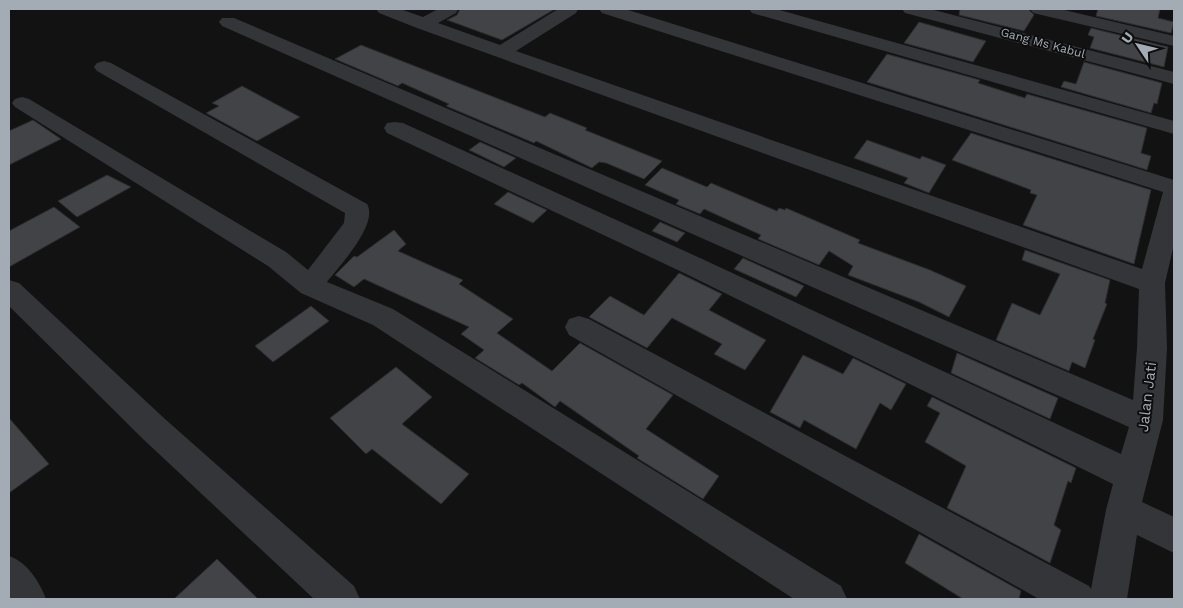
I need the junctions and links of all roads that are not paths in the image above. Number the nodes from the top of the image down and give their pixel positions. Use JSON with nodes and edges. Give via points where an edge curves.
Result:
{"nodes":[{"id":1,"x":385,"y":9,"type":"edge"},
{"id":2,"x":450,"y":9,"type":"edge"},
{"id":3,"x":570,"y":9,"type":"edge"},
{"id":4,"x":608,"y":9,"type":"edge"},
{"id":5,"x":758,"y":9,"type":"edge"},
{"id":6,"x":911,"y":9,"type":"edge"},
{"id":7,"x":1040,"y":9,"type":"edge"},
{"id":8,"x":228,"y":22,"type":"dead end"},
{"id":9,"x":423,"y":24,"type":"junction"},
{"id":10,"x":1174,"y":42,"type":"edge"},
{"id":11,"x":503,"y":52,"type":"junction"},
{"id":12,"x":104,"y":67,"type":"dead end"},
{"id":13,"x":1174,"y":78,"type":"edge"},
{"id":14,"x":22,"y":103,"type":"dead end"},
{"id":15,"x":395,"y":128,"type":"dead end"},
{"id":16,"x":1174,"y":128,"type":"edge"},
{"id":17,"x":1174,"y":188,"type":"edge"},
{"id":18,"x":1174,"y":193,"type":"edge"},
{"id":19,"x":1152,"y":283,"type":"junction"},
{"id":20,"x":310,"y":286,"type":"junction"},
{"id":21,"x":9,"y":290,"type":"edge"},
{"id":22,"x":579,"y":327,"type":"dead end"},
{"id":23,"x":1163,"y":353,"type":"edge"},
{"id":24,"x":1147,"y":420,"type":"junction"},
{"id":25,"x":1132,"y":476,"type":"junction"},
{"id":26,"x":1123,"y":510,"type":"junction"},
{"id":27,"x":1174,"y":535,"type":"edge"},
{"id":28,"x":9,"y":574,"type":"edge"},
{"id":29,"x":28,"y":599,"type":"edge"},
{"id":30,"x":341,"y":599,"type":"edge"},
{"id":31,"x":828,"y":599,"type":"edge"},
{"id":32,"x":1076,"y":599,"type":"edge"},
{"id":33,"x":1108,"y":599,"type":"edge"}],
"edges":[{"from":1,"to":9,"type":"street"},
{"from":2,"to":9,"type":"street"},
{"from":3,"to":11,"type":"street"},
{"from":4,"to":17,"type":"street"},
{"from":5,"to":16,"type":"street"},
{"from":6,"to":13,"type":"street","name":"Gang Ms Kabul"},
{"from":7,"to":10,"type":"street"},
{"from":8,"to":24,"type":"street"},
{"from":9,"to":11,"type":"street"},
{"from":11,"to":19,"type":"street"},
{"from":12,"to":20,"type":"street","via":[[358,210],[356,224]]},
{"from":14,"to":20,"type":"street","via":[[277,259]]},
{"from":15,"to":25,"type":"street"},
{"from":18,"to":19,"type":"street","name":"Jalan Jati"},
{"from":19,"to":23,"type":"street","name":"Jalan Jati"},
{"from":20,"to":31,"type":"street","via":[[383,317]]},
{"from":21,"to":30,"type":"street","via":[[154,430]]},
{"from":22,"to":32,"type":"street"},
{"from":23,"to":24,"type":"street","name":"Jalan Jati"},
{"from":24,"to":25,"type":"street","name":"Jalan Jati"},
{"from":25,"to":26,"type":"street","name":"Jalan Jati"},
{"from":26,"to":27,"type":"street"},
{"from":26,"to":33,"type":"street","name":"Jalan Jati"},
{"from":28,"to":29,"type":"street"}]}
